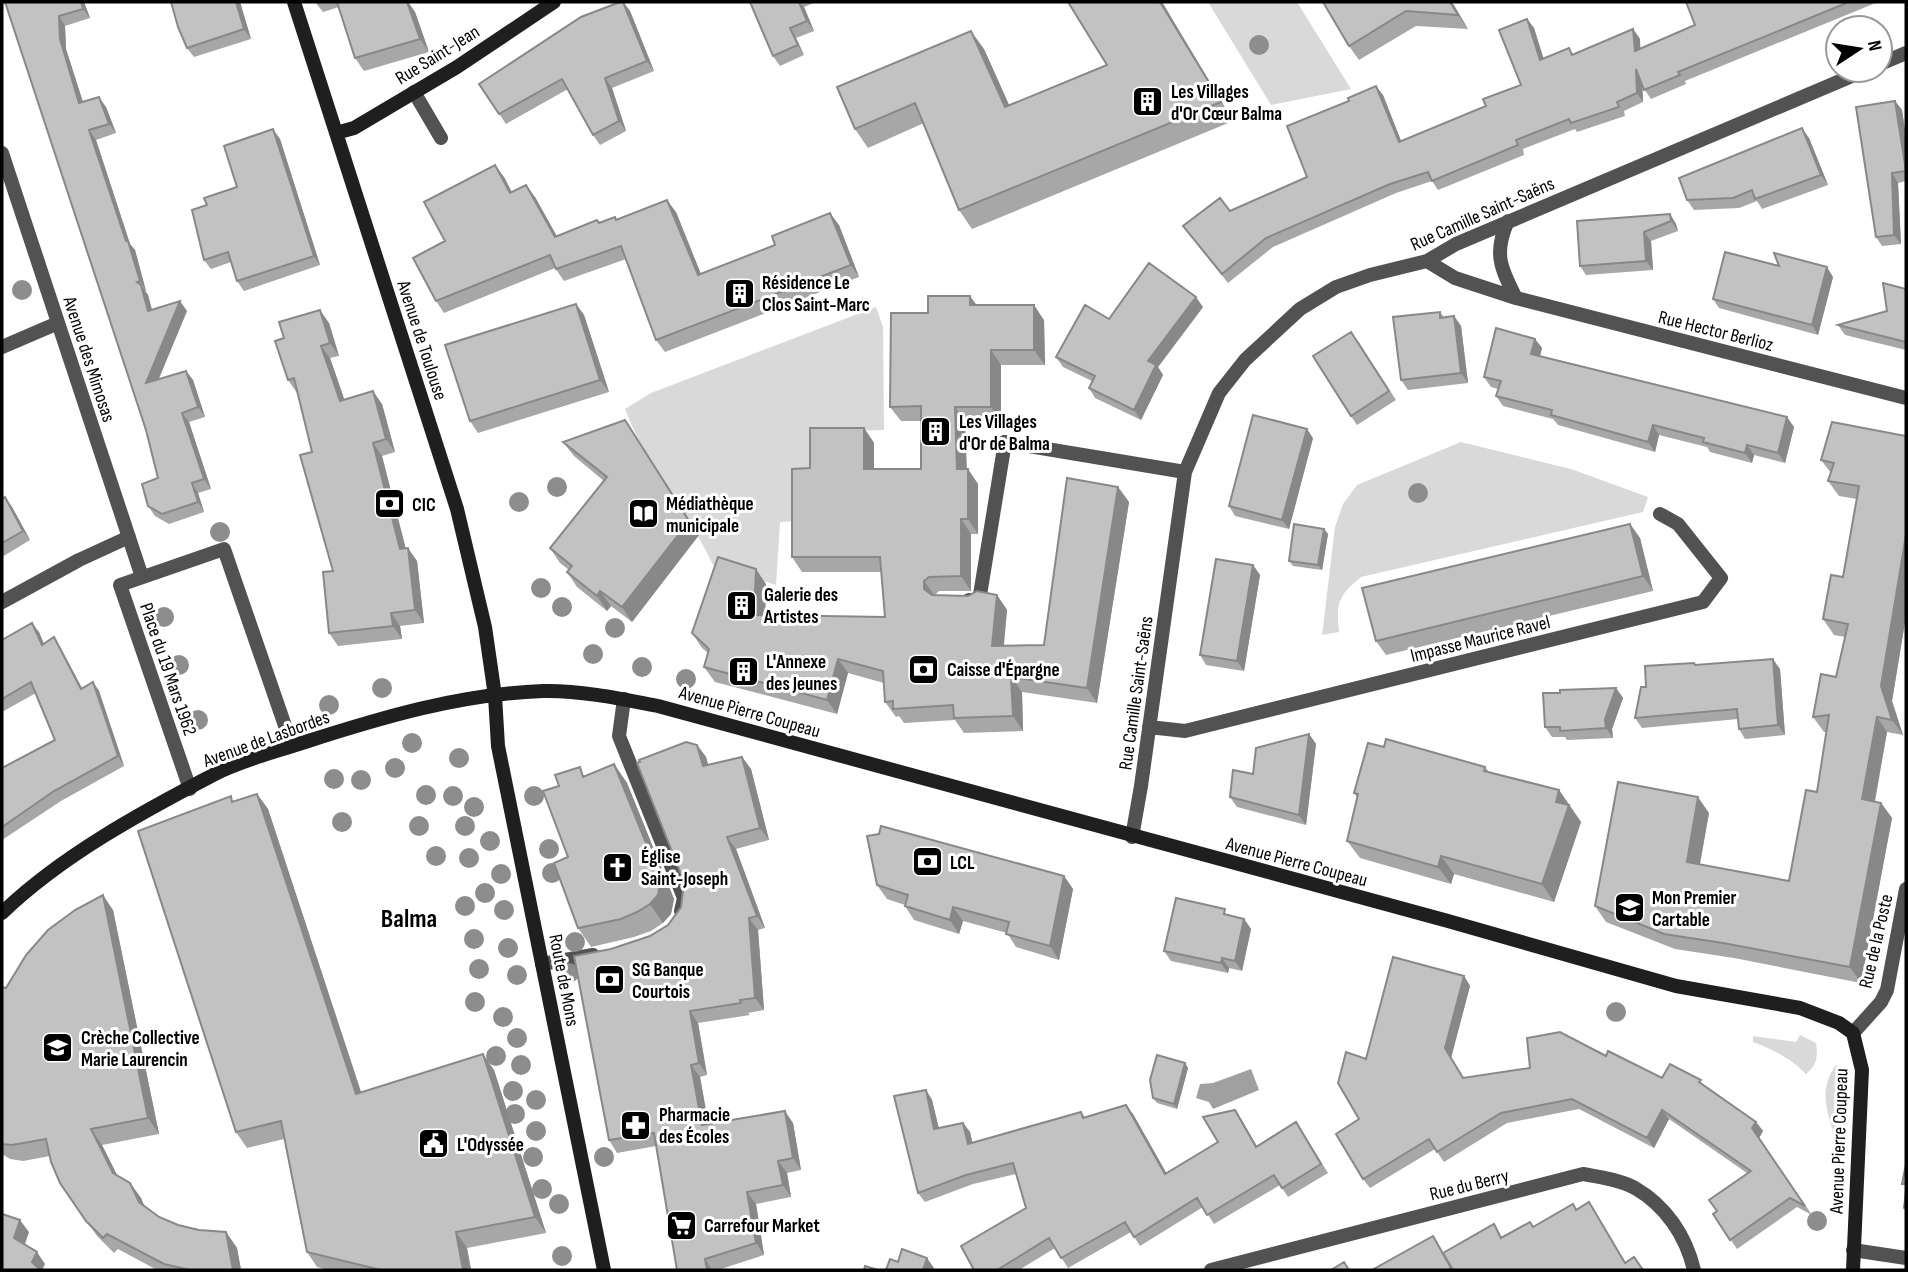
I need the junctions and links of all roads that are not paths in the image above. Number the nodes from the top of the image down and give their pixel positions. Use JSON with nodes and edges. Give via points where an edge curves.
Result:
{"nodes":[{"id":1,"x":294,"y":2,"type":"edge"},
{"id":2,"x":554,"y":2,"type":"edge"},
{"id":3,"x":1833,"y":84,"type":"edge"},
{"id":4,"x":414,"y":92,"type":"junction"},
{"id":5,"x":336,"y":133,"type":"junction"},
{"id":6,"x":441,"y":138,"type":"dead end"},
{"id":7,"x":2,"y":153,"type":"edge"},
{"id":8,"x":1508,"y":221,"type":"junction"},
{"id":9,"x":1427,"y":261,"type":"junction"},
{"id":10,"x":1516,"y":298,"type":"junction"},
{"id":11,"x":58,"y":323,"type":"junction"},
{"id":12,"x":2,"y":348,"type":"edge"},
{"id":13,"x":1906,"y":398,"type":"edge"},
{"id":14,"x":1185,"y":472,"type":"junction"},
{"id":15,"x":1660,"y":514,"type":"dead end"},
{"id":16,"x":129,"y":537,"type":"junction"},
{"id":17,"x":142,"y":577,"type":"junction"},
{"id":18,"x":955,"y":600,"type":"edge"},
{"id":19,"x":2,"y":601,"type":"edge"},
{"id":20,"x":495,"y":696,"type":"junction"},
{"id":21,"x":624,"y":699,"type":"junction"},
{"id":22,"x":1149,"y":727,"type":"junction"},
{"id":23,"x":292,"y":746,"type":"junction"},
{"id":24,"x":190,"y":789,"type":"junction"},
{"id":25,"x":1132,"y":837,"type":"junction"},
{"id":26,"x":1906,"y":889,"type":"edge"},
{"id":27,"x":2,"y":913,"type":"edge"},
{"id":28,"x":672,"y":927,"type":"edge"},
{"id":29,"x":612,"y":952,"type":"edge"},
{"id":30,"x":542,"y":964,"type":"junction"},
{"id":31,"x":1853,"y":1034,"type":"junction"},
{"id":32,"x":1853,"y":1250,"type":"junction"},
{"id":33,"x":1906,"y":1258,"type":"edge"},
{"id":34,"x":604,"y":1270,"type":"edge"},
{"id":35,"x":1211,"y":1270,"type":"edge"},
{"id":36,"x":1693,"y":1270,"type":"edge"},
{"id":37,"x":1853,"y":1270,"type":"edge"}],
"edges":[{"from":1,"to":5,"type":"street","name":"Avenue de Toulouse"},
{"from":2,"to":4,"type":"street","name":"Rue Saint-Jean"},
{"from":3,"to":8,"type":"street","name":"Rue Camille Saint-Saëns"},
{"from":4,"to":5,"type":"street","name":"Rue Saint-Jean","via":[[354,128]]},
{"from":4,"to":6,"type":"street"},
{"from":5,"to":20,"type":"street","name":"Avenue de Toulouse","via":[[457,509],[485,627]]},
{"from":7,"to":11,"type":"street","name":"Avenue des Mimosas"},
{"from":8,"to":9,"type":"street","name":"Rue Camille Saint-Saëns"},
{"from":8,"to":10,"type":"street","via":[[1498,252]]},
{"from":9,"to":10,"type":"street","name":"Rue Hector Berlioz","via":[[1455,278]]},
{"from":9,"to":14,"type":"street","name":"Rue Camille Saint-Saëns","via":[[1336,287],[1273,332],[1219,393]]},
{"from":10,"to":13,"type":"street","name":"Rue Hector Berlioz"},
{"from":11,"to":12,"type":"street"},
{"from":11,"to":16,"type":"street","name":"Avenue des Mimosas"},
{"from":14,"to":18,"type":"street","via":[[1005,442],[979,601]]},
{"from":14,"to":22,"type":"street","name":"Rue Camille Saint-Saëns"},
{"from":15,"to":22,"type":"street","name":"Impasse Maurice Ravel","via":[[1678,524],[1721,579],[1703,602],[1185,731]]},
{"from":16,"to":17,"type":"street","name":"Avenue des Mimosas"},
{"from":16,"to":19,"type":"street"},
{"from":17,"to":23,"type":"street","name":"Place du 19 Mars 1962","via":[[224,549]]},
{"from":17,"to":24,"type":"street","name":"Place du 19 Mars 1962","via":[[120,585]]},
{"from":20,"to":21,"type":"street","name":"Avenue Pierre Coupeau","via":[[544,691]]},
{"from":20,"to":23,"type":"street","name":"Avenue de Lasbordes","via":[[443,702]]},
{"from":20,"to":30,"type":"street","name":"Route de Mons","via":[[498,746]]},
{"from":21,"to":25,"type":"street","name":"Avenue Pierre Coupeau"},
{"from":21,"to":28,"type":"street","via":[[619,736],[684,898]]},
{"from":22,"to":25,"type":"street","name":"Rue Camille Saint-Saëns"},
{"from":23,"to":24,"type":"street","name":"Avenue de Lasbordes","via":[[216,773]]},
{"from":24,"to":27,"type":"street","name":"Avenue de Lasbordes","via":[[81,852],[28,888]]},
{"from":25,"to":31,"type":"street","name":"Avenue Pierre Coupeau","via":[[1676,986],[1800,1008],[1839,1023]]},
{"from":26,"to":31,"type":"street","name":"Rue de la Poste","via":[[1887,990]]},
{"from":29,"to":30,"type":"street"},
{"from":30,"to":34,"type":"street","name":"Route de Mons"},
{"from":31,"to":32,"type":"street","name":"Avenue Pierre Coupeau","via":[[1861,1070]]},
{"from":32,"to":33,"type":"street"},
{"from":32,"to":37,"type":"street","name":"Avenue Pierre Coupeau"},
{"from":35,"to":36,"type":"street","name":"Rue du Berry","via":[[1583,1174],[1635,1188],[1663,1209],[1679,1231]]}]}
